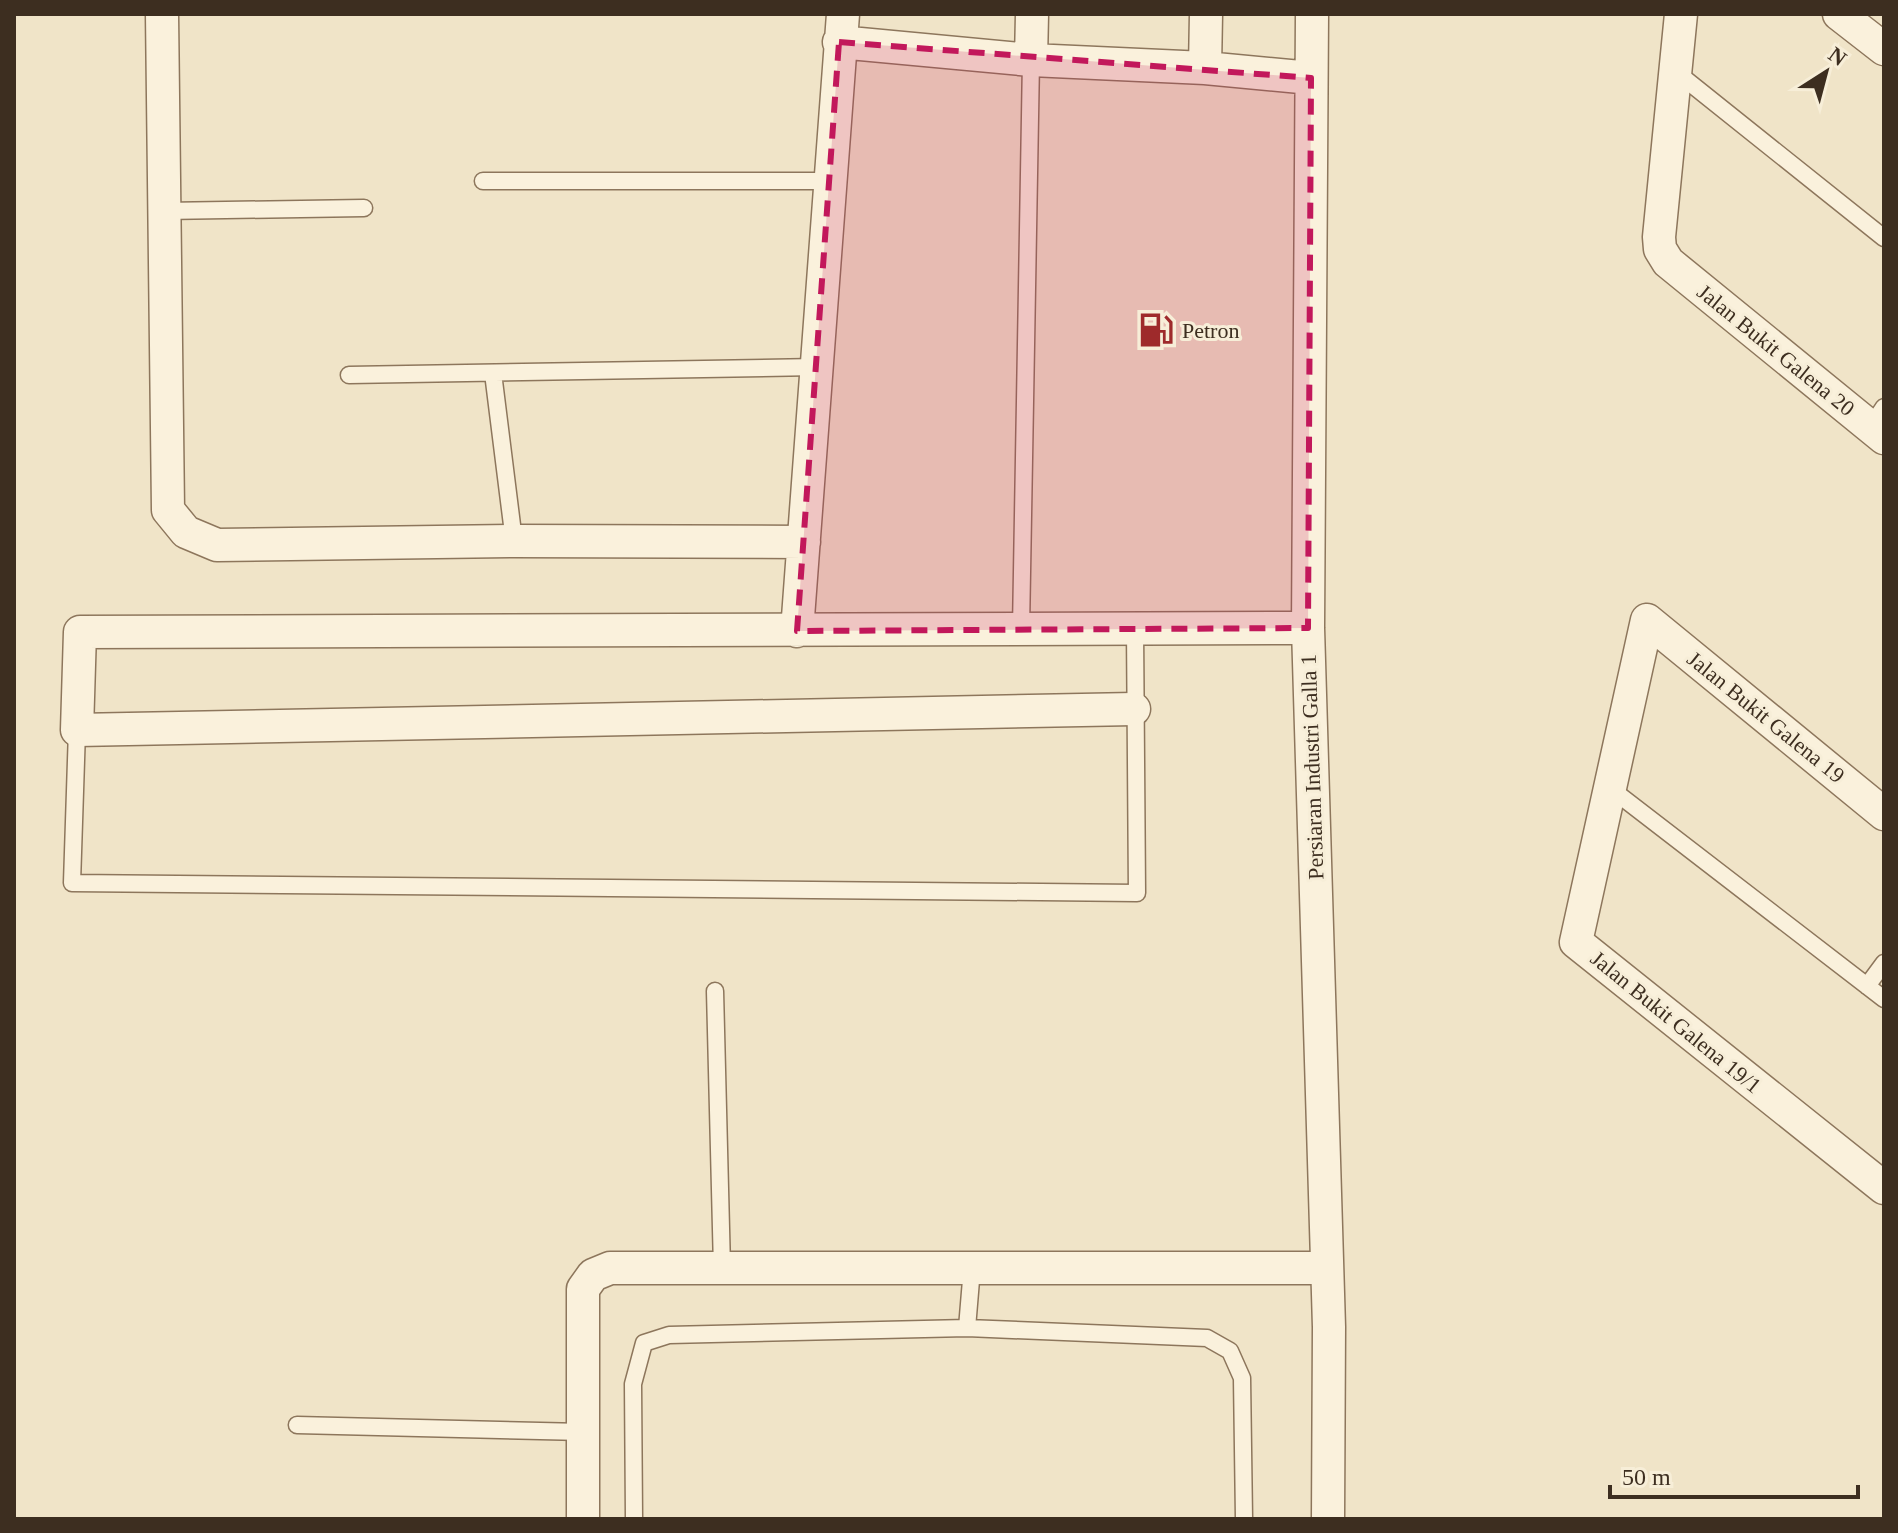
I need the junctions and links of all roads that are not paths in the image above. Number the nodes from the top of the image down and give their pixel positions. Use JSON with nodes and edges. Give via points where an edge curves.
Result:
{"nodes":[{"id":1,"x":162,"y":14,"type":"edge"},
{"id":2,"x":1032,"y":14,"type":"edge"},
{"id":3,"x":1206,"y":14,"type":"edge"},
{"id":4,"x":1312,"y":14,"type":"edge"},
{"id":5,"x":1681,"y":14,"type":"edge"},
{"id":6,"x":1839,"y":14,"type":"edge"},
{"id":7,"x":841,"y":28,"type":"edge"},
{"id":8,"x":1884,"y":49,"type":"edge"},
{"id":9,"x":1031,"y":60,"type":"junction"},
{"id":10,"x":1205,"y":68,"type":"junction"},
{"id":11,"x":1674,"y":70,"type":"junction"},
{"id":12,"x":1311,"y":78,"type":"junction"},
{"id":13,"x":483,"y":181,"type":"dead end"},
{"id":14,"x":831,"y":181,"type":"junction"},
{"id":15,"x":364,"y":208,"type":"dead end"},
{"id":16,"x":164,"y":211,"type":"junction"},
{"id":17,"x":1884,"y":238,"type":"edge"},
{"id":18,"x":817,"y":367,"type":"junction"},
{"id":19,"x":493,"y":373,"type":"junction"},
{"id":20,"x":349,"y":375,"type":"dead end"},
{"id":21,"x":1879,"y":424,"type":"edge"},
{"id":22,"x":514,"y":541,"type":"junction"},
{"id":23,"x":804,"y":542,"type":"junction"},
{"id":24,"x":1647,"y":620,"type":"joint"},
{"id":25,"x":1308,"y":628,"type":"junction"},
{"id":26,"x":1021,"y":629,"type":"junction"},
{"id":27,"x":1135,"y":629,"type":"junction"},
{"id":28,"x":797,"y":631,"type":"junction"},
{"id":29,"x":1134,"y":709,"type":"junction"},
{"id":30,"x":77,"y":730,"type":"junction"},
{"id":31,"x":1610,"y":788,"type":"junction"},
{"id":32,"x":1884,"y":814,"type":"edge"},
{"id":33,"x":1884,"y":963,"type":"edge"},
{"id":34,"x":1867,"y":986,"type":"junction"},
{"id":35,"x":715,"y":991,"type":"dead end"},
{"id":36,"x":1884,"y":999,"type":"edge"},
{"id":37,"x":1884,"y":1188,"type":"edge"},
{"id":38,"x":722,"y":1268,"type":"junction"},
{"id":39,"x":972,"y":1268,"type":"junction"},
{"id":40,"x":1327,"y":1268,"type":"junction"},
{"id":41,"x":967,"y":1328,"type":"junction"},
{"id":42,"x":297,"y":1425,"type":"dead end"},
{"id":43,"x":583,"y":1432,"type":"junction"},
{"id":44,"x":583,"y":1519,"type":"edge"},
{"id":45,"x":634,"y":1519,"type":"edge"},
{"id":46,"x":1244,"y":1519,"type":"edge"},
{"id":47,"x":1328,"y":1519,"type":"edge"}],
"edges":[{"from":1,"to":16,"type":"street"},
{"from":2,"to":9,"type":"street"},
{"from":3,"to":10,"type":"street"},
{"from":4,"to":12,"type":"street","name":"Persiaran Industri Galla 1"},
{"from":5,"to":11,"type":"street"},
{"from":6,"to":8,"type":"street"},
{"from":7,"to":9,"type":"street"},
{"from":7,"to":14,"type":"street"},
{"from":9,"to":10,"type":"street"},
{"from":9,"to":26,"type":"lane"},
{"from":10,"to":12,"type":"street"},
{"from":11,"to":17,"type":"lane"},
{"from":11,"to":21,"type":"street","name":"Jalan Bukit Galena 20","via":[[1660,249],[1668,262]]},
{"from":12,"to":25,"type":"street","name":"Persiaran Industri Galla 1"},
{"from":13,"to":14,"type":"lane"},
{"from":14,"to":18,"type":"street"},
{"from":15,"to":16,"type":"lane"},
{"from":16,"to":22,"type":"street","via":[[168,510],[186,532],[217,545]]},
{"from":18,"to":19,"type":"lane"},
{"from":18,"to":23,"type":"street"},
{"from":19,"to":20,"type":"lane"},
{"from":19,"to":22,"type":"lane"},
{"from":22,"to":23,"type":"street"},
{"from":23,"to":28,"type":"street"},
{"from":24,"to":31,"type":"street","name":"Jalan Bukit Galena 19/1"},
{"from":24,"to":32,"type":"street","name":"Jalan Bukit Galena 19"},
{"from":25,"to":27,"type":"street"},
{"from":25,"to":40,"type":"street","name":"Persiaran Industri Galla 1"},
{"from":26,"to":27,"type":"street"},
{"from":26,"to":28,"type":"street"},
{"from":27,"to":29,"type":"lane"},
{"from":28,"to":30,"type":"street","via":[[80,632]]},
{"from":29,"to":30,"type":"street"},
{"from":29,"to":30,"type":"lane","via":[[1137,893],[72,883]]},
{"from":31,"to":34,"type":"lane"},
{"from":31,"to":37,"type":"street","name":"Jalan Bukit Galena 19/1","via":[[1576,942]]},
{"from":33,"to":34,"type":"lane"},
{"from":34,"to":36,"type":"lane"},
{"from":35,"to":38,"type":"lane"},
{"from":38,"to":39,"type":"street"},
{"from":38,"to":43,"type":"street","via":[[610,1268],[593,1275],[583,1289]]},
{"from":39,"to":40,"type":"street"},
{"from":39,"to":41,"type":"lane"},
{"from":40,"to":47,"type":"street","name":"Persiaran Industri Galla 1"},
{"from":41,"to":45,"type":"lane","via":[[669,1335],[644,1343],[633,1384]]},
{"from":41,"to":46,"type":"lane","via":[[1207,1338],[1230,1351],[1242,1378]]},
{"from":42,"to":43,"type":"lane"},
{"from":43,"to":44,"type":"street"}]}
